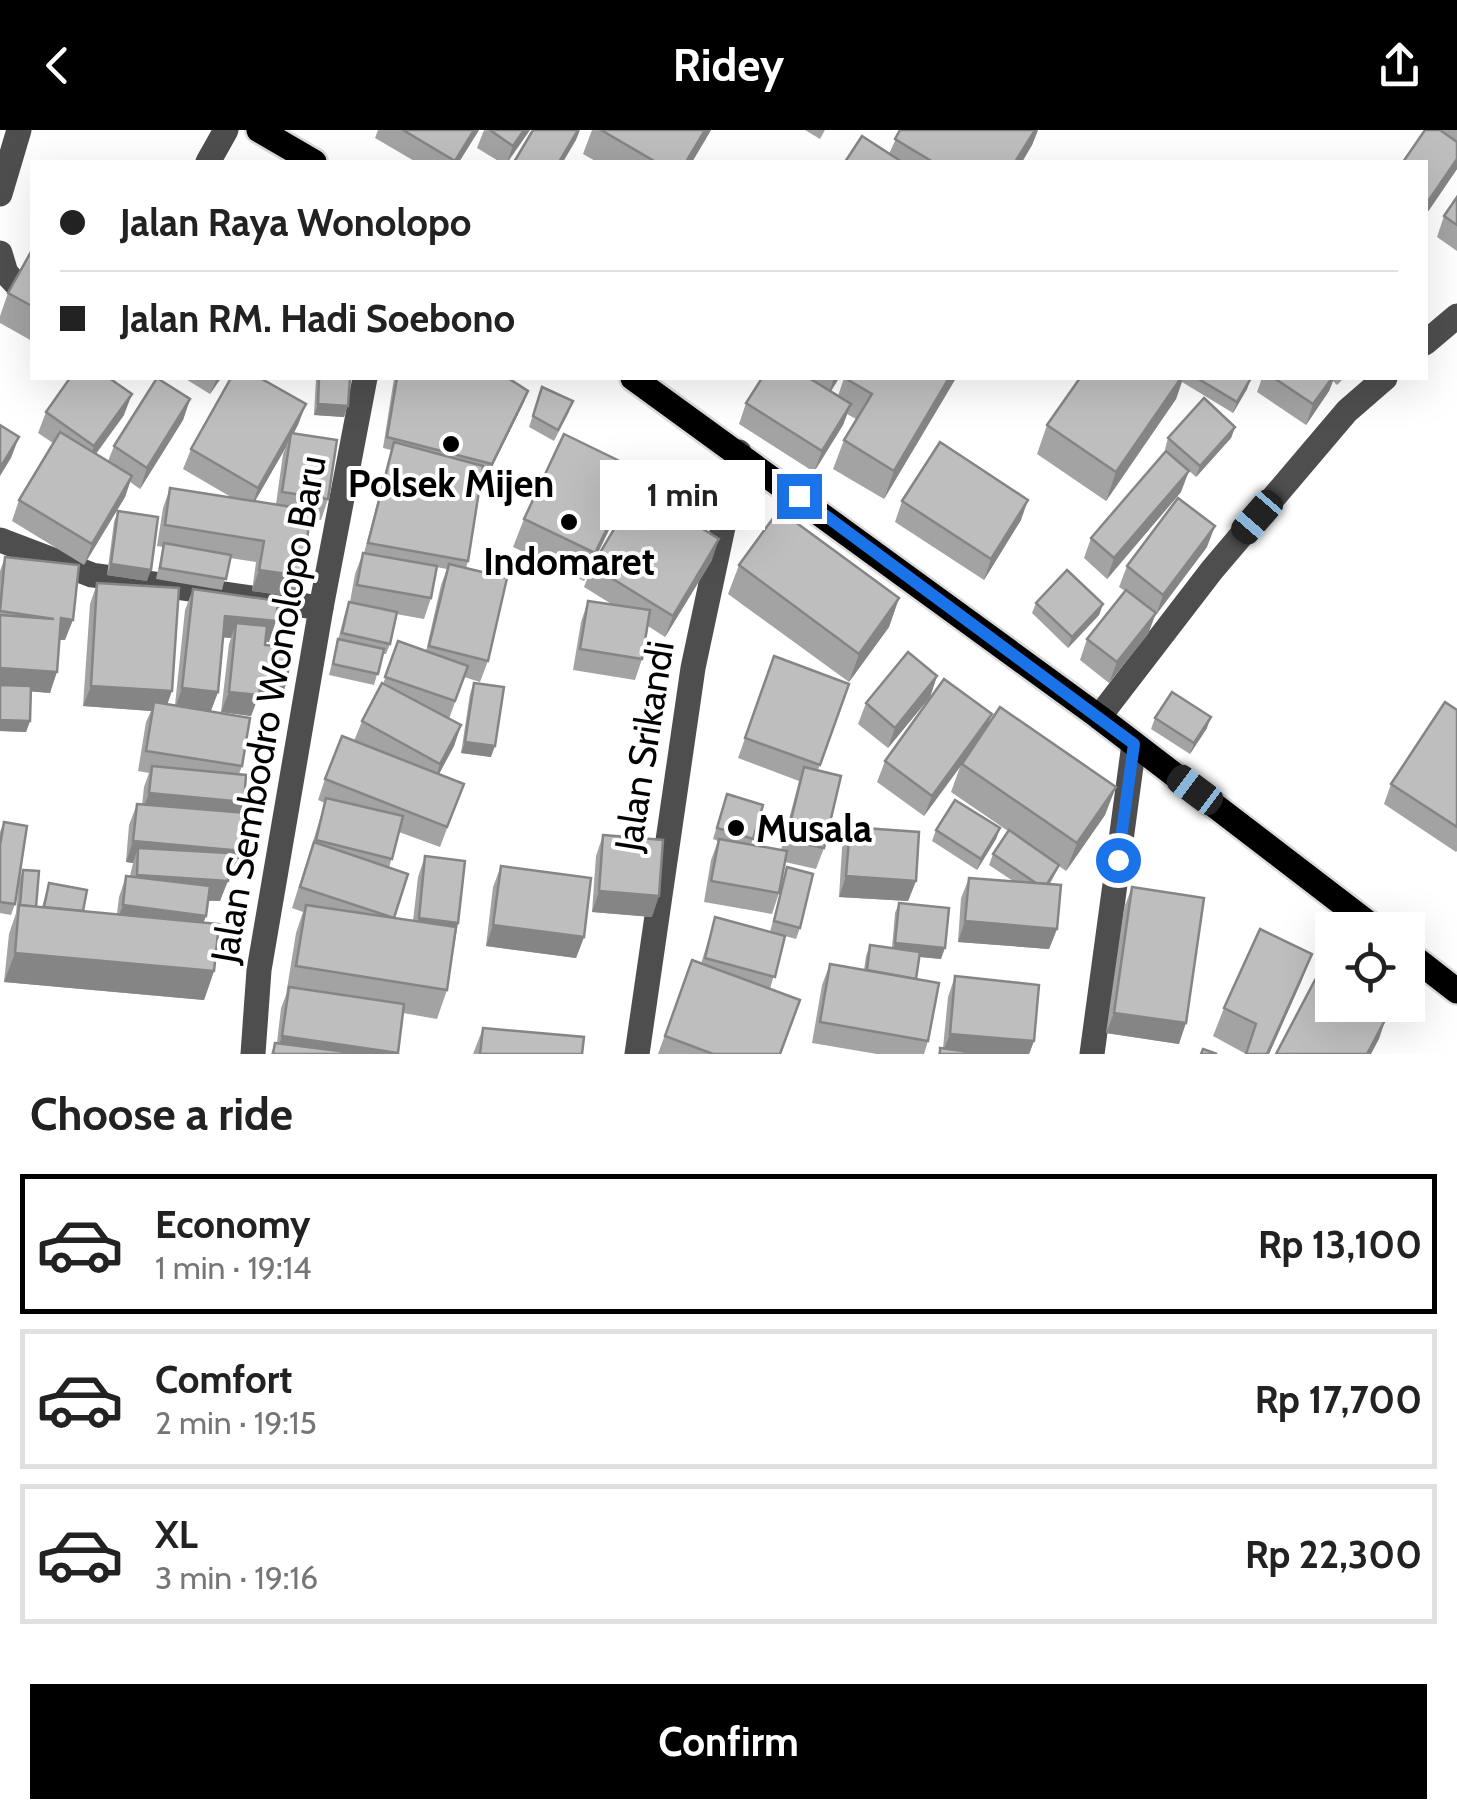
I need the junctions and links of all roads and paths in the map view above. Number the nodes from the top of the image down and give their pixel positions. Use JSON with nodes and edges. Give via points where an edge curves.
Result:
{"nodes":[{"id":1,"x":18,"y":130,"type":"edge"},
{"id":2,"x":226,"y":130,"type":"edge"},
{"id":3,"x":259,"y":130,"type":"edge"},
{"id":4,"x":209,"y":160,"type":"edge"},
{"id":5,"x":311,"y":160,"type":"edge"},
{"id":6,"x":0,"y":194,"type":"edge"},
{"id":7,"x":0,"y":253,"type":"edge"},
{"id":8,"x":18,"y":286,"type":"edge"},
{"id":9,"x":1457,"y":316,"type":"edge"},
{"id":10,"x":1428,"y":341,"type":"edge"},
{"id":11,"x":365,"y":380,"type":"edge"},
{"id":12,"x":637,"y":380,"type":"edge"},
{"id":13,"x":1383,"y":380,"type":"edge"},
{"id":14,"x":739,"y":452,"type":"junction"},
{"id":15,"x":0,"y":540,"type":"edge"},
{"id":16,"x":321,"y":608,"type":"junction"},
{"id":17,"x":1099,"y":717,"type":"junction"},
{"id":18,"x":1134,"y":744,"type":"junction"},
{"id":19,"x":1354,"y":912,"type":"edge"},
{"id":20,"x":1425,"y":966,"type":"edge"},
{"id":21,"x":1457,"y":991,"type":"edge"},
{"id":22,"x":252,"y":1054,"type":"edge"},
{"id":23,"x":637,"y":1054,"type":"edge"},
{"id":24,"x":1092,"y":1054,"type":"edge"}],
"edges":[{"from":1,"to":6,"type":"street"},
{"from":2,"to":4,"type":"street"},
{"from":3,"to":5,"type":"main road"},
{"from":7,"to":8,"type":"street"},
{"from":9,"to":10,"type":"street"},
{"from":11,"to":16,"type":"street","name":"Jalan Sembodro Wonolopo Baru"},
{"from":12,"to":14,"type":"main road"},
{"from":13,"to":17,"type":"street","via":[[1347,410],[1224,556]]},
{"from":14,"to":17,"type":"main road"},
{"from":14,"to":23,"type":"street","name":"Jalan Srikandi","via":[[693,668]]},
{"from":15,"to":16,"type":"street","via":[[92,575]]},
{"from":16,"to":22,"type":"street","name":"Jalan Sembodro Wonolopo Baru"},
{"from":17,"to":18,"type":"main road"},
{"from":18,"to":19,"type":"main road"},
{"from":18,"to":24,"type":"street"},
{"from":20,"to":21,"type":"main road"}]}
